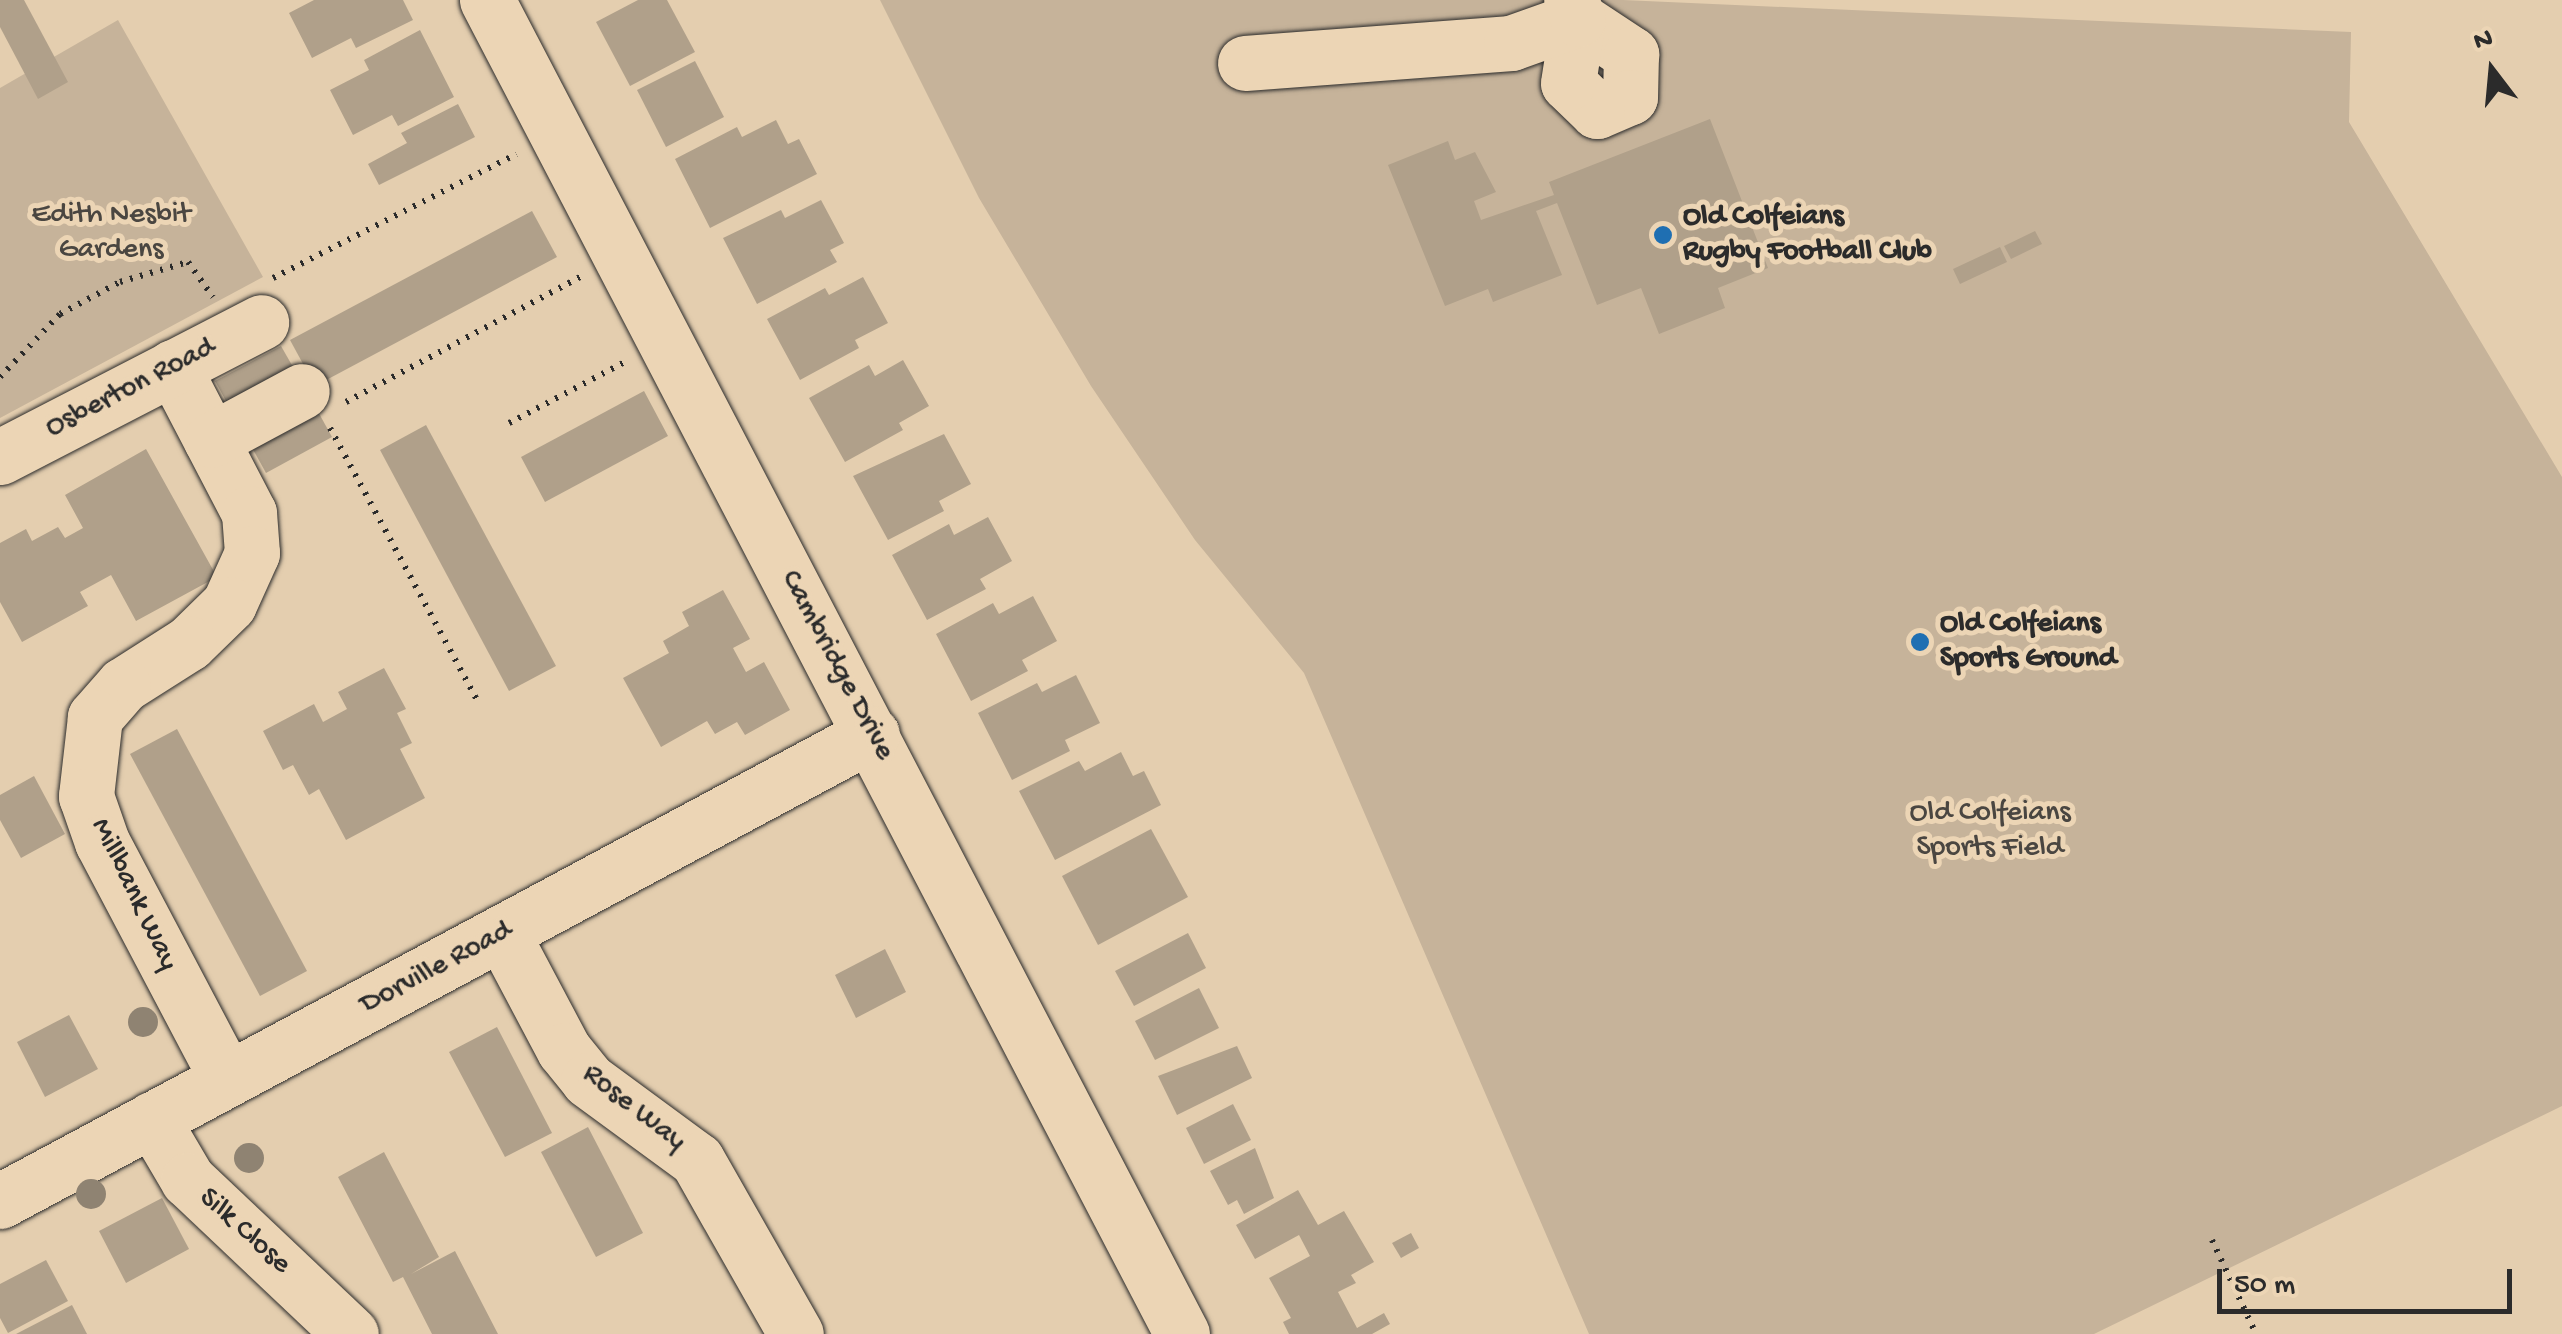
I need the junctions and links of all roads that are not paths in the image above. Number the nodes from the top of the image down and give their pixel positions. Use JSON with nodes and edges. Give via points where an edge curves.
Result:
{"nodes":[{"id":1,"x":487,"y":0,"type":"edge"},
{"id":2,"x":1575,"y":10,"type":"edge"},
{"id":3,"x":1244,"y":63,"type":"dead end"},
{"id":4,"x":250,"y":328,"type":"road end"},
{"id":5,"x":173,"y":367,"type":"junction"},
{"id":6,"x":322,"y":404,"type":"road end"},
{"id":7,"x":211,"y":440,"type":"junction"},
{"id":8,"x":0,"y":457,"type":"edge"},
{"id":9,"x":872,"y":734,"type":"junction"},
{"id":10,"x":503,"y":935,"type":"junction"},
{"id":11,"x":226,"y":1080,"type":"junction"},
{"id":12,"x":152,"y":1119,"type":"junction"},
{"id":13,"x":0,"y":1201,"type":"edge"},
{"id":14,"x":351,"y":1334,"type":"edge"},
{"id":15,"x":796,"y":1334,"type":"edge"},
{"id":16,"x":1182,"y":1334,"type":"edge"}],
"edges":[{"from":1,"to":9,"type":"street","name":"Cambridge Drive"},
{"from":2,"to":3,"type":"street","via":[[1511,42]]},
{"from":4,"to":5,"type":"street","name":"Osberton Road"},
{"from":5,"to":7,"type":"street","name":"Millbank Way"},
{"from":5,"to":8,"type":"street","name":"Osberton Road"},
{"from":6,"to":7,"type":"street"},
{"from":7,"to":11,"type":"street","name":"Millbank Way","via":[[249,513],[252,553],[229,604],[189,643],[123,686],[95,717],[86,796],[102,842]]},
{"from":9,"to":10,"type":"street","name":"Dorville Road"},
{"from":9,"to":16,"type":"street","name":"Cambridge Drive"},
{"from":10,"to":11,"type":"street","name":"Dorville Road"},
{"from":10,"to":15,"type":"street","name":"Rose Way","via":[[564,1050],[588,1080],[697,1160]]},
{"from":11,"to":12,"type":"street","name":"Dorville Road"},
{"from":12,"to":13,"type":"street","name":"Dorville Road"},
{"from":12,"to":14,"type":"street","name":"Silk Close","via":[[188,1180]]}]}
